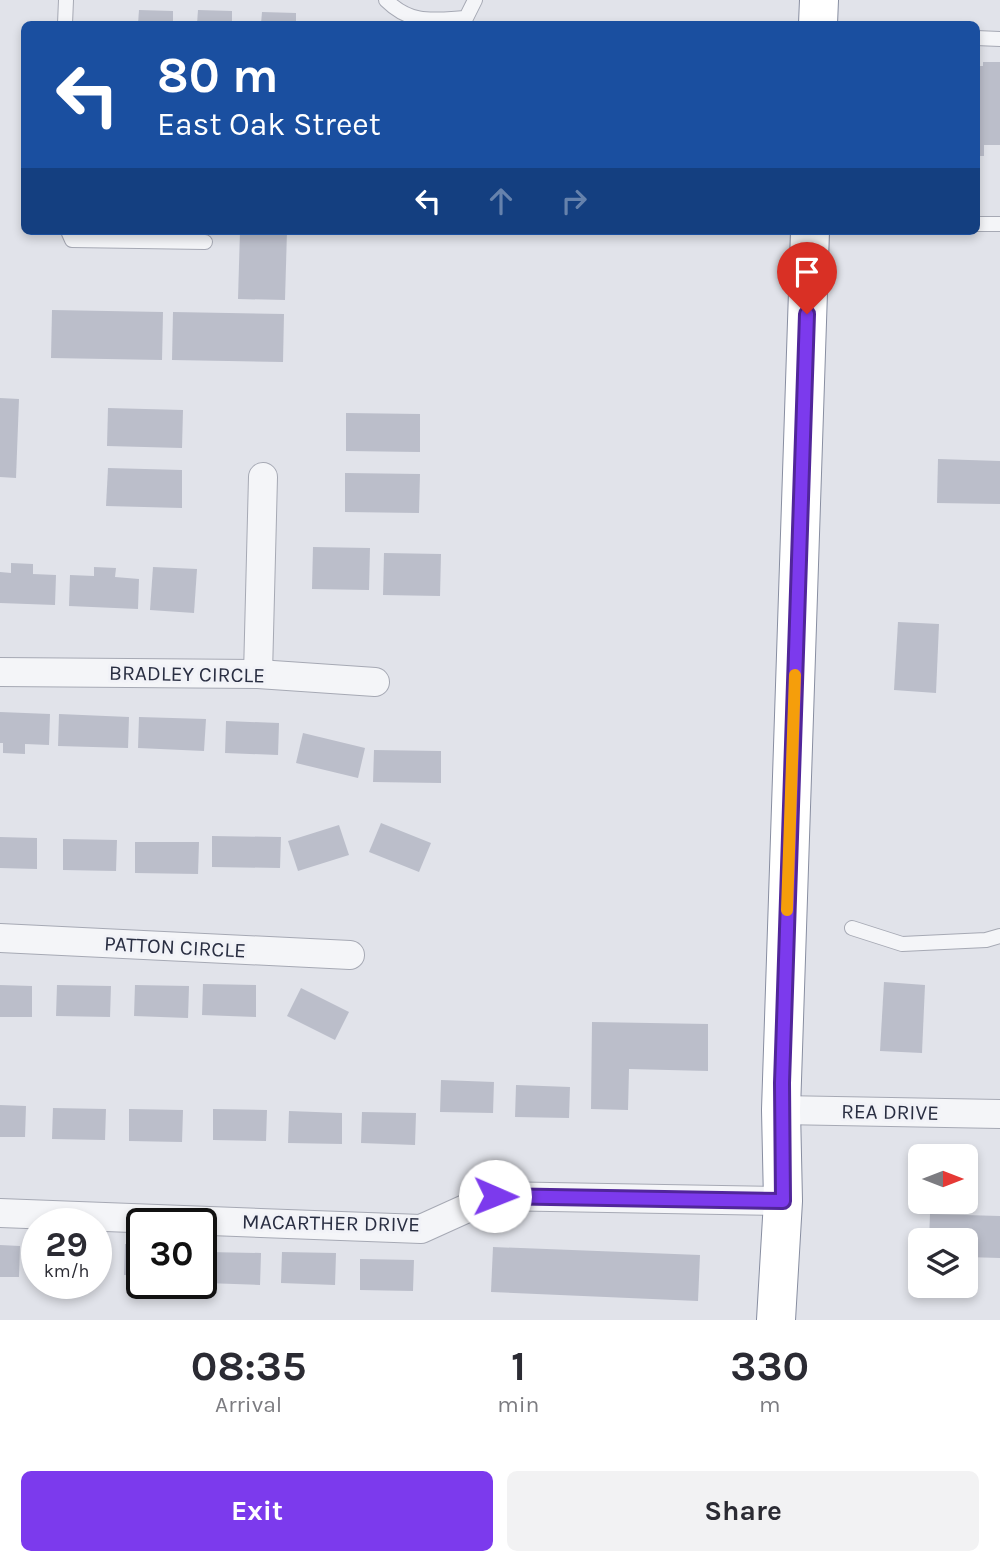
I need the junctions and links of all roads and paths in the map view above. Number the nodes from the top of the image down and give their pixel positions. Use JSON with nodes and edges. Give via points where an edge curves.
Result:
{"nodes":[{"id":1,"x":66,"y":0,"type":"edge"},
{"id":2,"x":386,"y":0,"type":"edge"},
{"id":3,"x":475,"y":0,"type":"edge"},
{"id":4,"x":819,"y":0,"type":"edge"},
{"id":5,"x":65,"y":21,"type":"edge"},
{"id":6,"x":818,"y":21,"type":"edge"},
{"id":7,"x":980,"y":38,"type":"edge"},
{"id":8,"x":1000,"y":39,"type":"edge"},
{"id":9,"x":980,"y":224,"type":"edge"},
{"id":10,"x":1000,"y":224,"type":"edge"},
{"id":11,"x":70,"y":235,"type":"edge"},
{"id":12,"x":810,"y":235,"type":"edge"},
{"id":13,"x":205,"y":242,"type":"dead end"},
{"id":14,"x":263,"y":477,"type":"dead end"},
{"id":15,"x":0,"y":672,"type":"edge"},
{"id":16,"x":258,"y":674,"type":"junction"},
{"id":17,"x":375,"y":682,"type":"dead end"},
{"id":18,"x":852,"y":928,"type":"dead end"},
{"id":19,"x":1000,"y":936,"type":"edge"},
{"id":20,"x":0,"y":938,"type":"edge"},
{"id":21,"x":350,"y":955,"type":"dead end"},
{"id":22,"x":781,"y":1110,"type":"junction"},
{"id":23,"x":1000,"y":1114,"type":"edge"},
{"id":24,"x":783,"y":1201,"type":"junction"},
{"id":25,"x":0,"y":1213,"type":"edge"},
{"id":26,"x":776,"y":1320,"type":"edge"}],
"edges":[{"from":1,"to":5,"type":"lane"},
{"from":2,"to":3,"type":"lane","via":[[423,21],[466,18]]},
{"from":4,"to":6,"type":"highway"},
{"from":7,"to":8,"type":"lane"},
{"from":9,"to":10,"type":"lane"},
{"from":11,"to":13,"type":"lane","via":[[72,240]]},
{"from":12,"to":22,"type":"highway"},
{"from":14,"to":16,"type":"street"},
{"from":15,"to":16,"type":"street","name":"BRADLEY CIRCLE"},
{"from":16,"to":17,"type":"street","name":"BRADLEY CIRCLE"},
{"from":18,"to":19,"type":"lane","via":[[902,944]]},
{"from":20,"to":21,"type":"street","name":"PATTON CIRCLE"},
{"from":22,"to":23,"type":"street","name":"REA DRIVE"},
{"from":22,"to":24,"type":"highway"},
{"from":24,"to":25,"type":"street","name":"MACARTHER DRIVE","via":[[495,1196],[421,1229]]},
{"from":24,"to":26,"type":"highway"}]}
